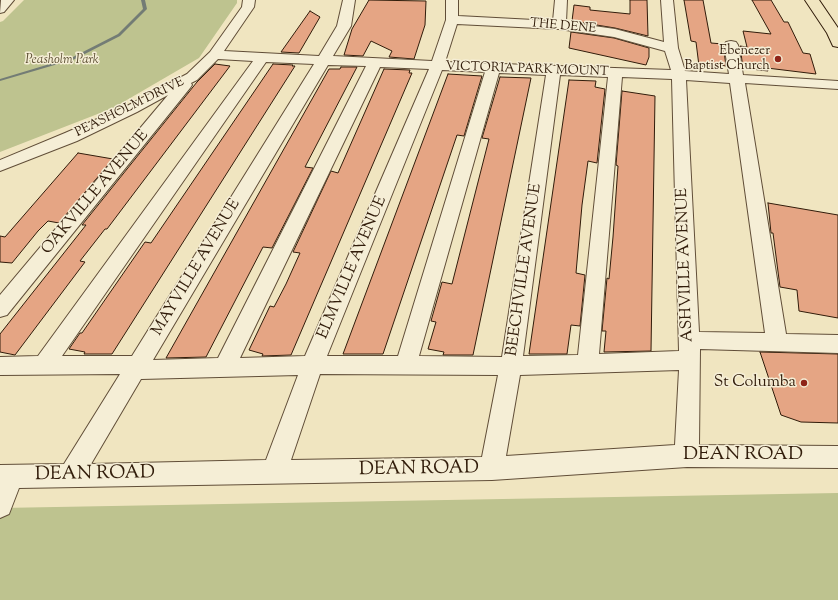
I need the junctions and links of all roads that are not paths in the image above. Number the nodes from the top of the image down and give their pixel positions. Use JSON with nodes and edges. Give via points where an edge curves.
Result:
{"nodes":[{"id":1,"x":8,"y":0,"type":"edge"},
{"id":2,"x":249,"y":0,"type":"edge"},
{"id":3,"x":349,"y":0,"type":"edge"},
{"id":4,"x":452,"y":0,"type":"edge"},
{"id":5,"x":560,"y":0,"type":"edge"},
{"id":6,"x":668,"y":0,"type":"edge"},
{"id":7,"x":812,"y":0,"type":"edge"},
{"id":8,"x":0,"y":9,"type":"edge"},
{"id":9,"x":452,"y":20,"type":"junction"},
{"id":10,"x":559,"y":25,"type":"junction"},
{"id":11,"x":837,"y":40,"type":"edge"},
{"id":12,"x":731,"y":45,"type":"dead end"},
{"id":13,"x":671,"y":48,"type":"junction"},
{"id":14,"x":215,"y":55,"type":"junction"},
{"id":15,"x":262,"y":58,"type":"junction"},
{"id":16,"x":323,"y":61,"type":"junction"},
{"id":17,"x":375,"y":63,"type":"junction"},
{"id":18,"x":437,"y":66,"type":"junction"},
{"id":19,"x":493,"y":69,"type":"junction"},
{"id":20,"x":554,"y":71,"type":"junction"},
{"id":21,"x":615,"y":74,"type":"junction"},
{"id":22,"x":679,"y":75,"type":"junction"},
{"id":23,"x":192,"y":77,"type":"junction"},
{"id":24,"x":737,"y":79,"type":"junction"},
{"id":25,"x":838,"y":85,"type":"edge"},
{"id":26,"x":0,"y":166,"type":"edge"},
{"id":27,"x":0,"y":309,"type":"edge"},
{"id":28,"x":777,"y":342,"type":"junction"},
{"id":29,"x":838,"y":344,"type":"edge"},
{"id":30,"x":690,"y":350,"type":"junction"},
{"id":31,"x":588,"y":362,"type":"junction"},
{"id":32,"x":406,"y":364,"type":"junction"},
{"id":33,"x":312,"y":365,"type":"junction"},
{"id":34,"x":0,"y":366,"type":"edge"},
{"id":35,"x":43,"y":366,"type":"junction"},
{"id":36,"x":511,"y":366,"type":"junction"},
{"id":37,"x":137,"y":367,"type":"junction"},
{"id":38,"x":224,"y":368,"type":"junction"},
{"id":39,"x":687,"y":456,"type":"junction"},
{"id":40,"x":838,"y":457,"type":"edge"},
{"id":41,"x":492,"y":468,"type":"junction"},
{"id":42,"x":274,"y":473,"type":"junction"},
{"id":43,"x":71,"y":475,"type":"junction"},
{"id":44,"x":6,"y":477,"type":"edge"},
{"id":45,"x":0,"y":506,"type":"edge"}],
"edges":[{"from":1,"to":8,"type":"street"},
{"from":2,"to":14,"type":"street","name":"PEASHOLM DRIVE","via":[[248,7]]},
{"from":3,"to":16,"type":"street","name":"MAYVILLE AVENUE","via":[[344,26]]},
{"from":4,"to":9,"type":"street","name":"ELMVILLE AVENUE"},
{"from":5,"to":10,"type":"street"},
{"from":6,"to":13,"type":"street","name":"ASHVILLE AVENUE"},
{"from":7,"to":11,"type":"main road"},
{"from":9,"to":10,"type":"street","name":"THE DENE"},
{"from":9,"to":18,"type":"street","name":"ELMVILLE AVENUE"},
{"from":10,"to":13,"type":"street","name":"THE DENE","via":[[615,33]]},
{"from":12,"to":24,"type":"street"},
{"from":13,"to":22,"type":"street","name":"ASHVILLE AVENUE"},
{"from":14,"to":15,"type":"street","name":"VICTORIA PARK MOUNT"},
{"from":14,"to":23,"type":"street","name":"PEASHOLM DRIVE"},
{"from":15,"to":16,"type":"street","name":"VICTORIA PARK MOUNT"},
{"from":15,"to":35,"type":"street"},
{"from":16,"to":17,"type":"street","name":"VICTORIA PARK MOUNT"},
{"from":16,"to":37,"type":"street","name":"MAYVILLE AVENUE"},
{"from":17,"to":18,"type":"street","name":"VICTORIA PARK MOUNT"},
{"from":17,"to":38,"type":"street"},
{"from":18,"to":19,"type":"street","name":"VICTORIA PARK MOUNT"},
{"from":18,"to":33,"type":"street","name":"ELMVILLE AVENUE"},
{"from":19,"to":20,"type":"street","name":"VICTORIA PARK MOUNT"},
{"from":19,"to":32,"type":"street"},
{"from":20,"to":21,"type":"street","name":"VICTORIA PARK MOUNT"},
{"from":20,"to":36,"type":"street","name":"BEECHVILLE AVENUE"},
{"from":21,"to":22,"type":"street","name":"VICTORIA PARK MOUNT"},
{"from":21,"to":31,"type":"street"},
{"from":22,"to":24,"type":"street","name":"VICTORIA PARK MOUNT"},
{"from":22,"to":30,"type":"street","name":"ASHVILLE AVENUE"},
{"from":23,"to":26,"type":"street","name":"PEASHOLM DRIVE","via":[[132,109]]},
{"from":23,"to":27,"type":"street","name":"OAKVILLE AVENUE"},
{"from":24,"to":25,"type":"street","name":"VICTORIA PARK MOUNT"},
{"from":24,"to":28,"type":"street"},
{"from":28,"to":29,"type":"street"},
{"from":28,"to":30,"type":"street"},
{"from":30,"to":31,"type":"street"},
{"from":30,"to":39,"type":"street","name":"ASHVILLE AVENUE"},
{"from":31,"to":36,"type":"street"},
{"from":32,"to":33,"type":"street"},
{"from":32,"to":36,"type":"street"},
{"from":33,"to":38,"type":"street"},
{"from":33,"to":42,"type":"street","name":"ELMVILLE AVENUE"},
{"from":34,"to":35,"type":"street"},
{"from":35,"to":37,"type":"street"},
{"from":36,"to":41,"type":"street","name":"BEECHVILLE AVENUE"},
{"from":37,"to":38,"type":"street"},
{"from":37,"to":43,"type":"street","name":"MAYVILLE AVENUE"},
{"from":39,"to":40,"type":"street","name":"DEAN ROAD"},
{"from":39,"to":41,"type":"street","name":"DEAN ROAD"},
{"from":41,"to":42,"type":"street","name":"DEAN ROAD"},
{"from":42,"to":43,"type":"street","name":"DEAN ROAD"},
{"from":43,"to":44,"type":"street","name":"DEAN ROAD"},
{"from":44,"to":45,"type":"street"}]}
